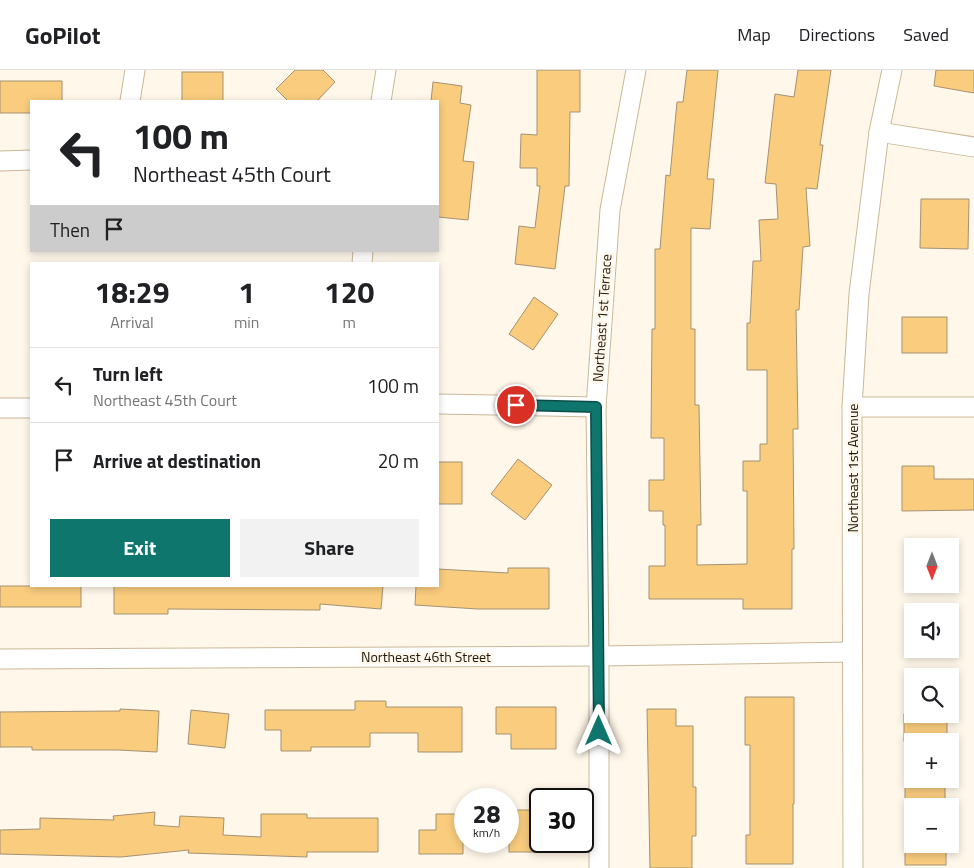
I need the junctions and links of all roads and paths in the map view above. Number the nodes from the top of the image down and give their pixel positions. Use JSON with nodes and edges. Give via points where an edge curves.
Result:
{"nodes":[{"id":1,"x":135,"y":70,"type":"edge"},
{"id":2,"x":386,"y":70,"type":"edge"},
{"id":3,"x":636,"y":70,"type":"edge"},
{"id":4,"x":892,"y":70,"type":"edge"},
{"id":5,"x":130,"y":100,"type":"edge"},
{"id":6,"x":381,"y":100,"type":"edge"},
{"id":7,"x":879,"y":132,"type":"junction"},
{"id":8,"x":974,"y":147,"type":"edge"},
{"id":9,"x":30,"y":160,"type":"edge"},
{"id":10,"x":0,"y":161,"type":"edge"},
{"id":11,"x":439,"y":404,"type":"edge"},
{"id":12,"x":596,"y":407,"type":"junction"},
{"id":13,"x":852,"y":407,"type":"junction"},
{"id":14,"x":974,"y":407,"type":"edge"},
{"id":15,"x":0,"y":408,"type":"edge"},
{"id":16,"x":30,"y":408,"type":"edge"},
{"id":17,"x":852,"y":652,"type":"junction"},
{"id":18,"x":599,"y":656,"type":"junction"},
{"id":19,"x":0,"y":659,"type":"edge"},
{"id":20,"x":599,"y":868,"type":"edge"},
{"id":21,"x":853,"y":868,"type":"edge"}],
"edges":[{"from":1,"to":5,"type":"street"},
{"from":2,"to":6,"type":"street"},
{"from":3,"to":12,"type":"street","name":"Northeast 1st Terrace","via":[[610,210]]},
{"from":4,"to":7,"type":"street","name":"Northeast 1st Avenue"},
{"from":7,"to":8,"type":"street"},
{"from":7,"to":13,"type":"street","name":"Northeast 1st Avenue","via":[[859,294]]},
{"from":9,"to":10,"type":"street"},
{"from":11,"to":12,"type":"street"},
{"from":12,"to":18,"type":"street","name":"Northeast 1st Terrace"},
{"from":13,"to":14,"type":"street"},
{"from":13,"to":17,"type":"street","name":"Northeast 1st Avenue"},
{"from":15,"to":16,"type":"street"},
{"from":17,"to":18,"type":"street","name":"Northeast 46th Street"},
{"from":17,"to":21,"type":"street","name":"Northeast 1st Avenue"},
{"from":18,"to":19,"type":"street","name":"Northeast 46th Street"},
{"from":18,"to":20,"type":"street","name":"Northeast 1st Terrace"}]}
